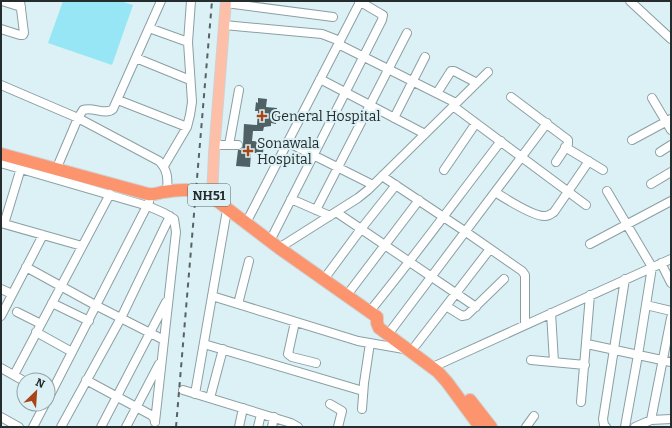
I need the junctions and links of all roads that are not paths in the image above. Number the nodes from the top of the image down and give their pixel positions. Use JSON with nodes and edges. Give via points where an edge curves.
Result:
{"nodes":[{"id":1,"x":2,"y":1,"type":"edge"},
{"id":2,"x":161,"y":1,"type":"edge"},
{"id":3,"x":191,"y":1,"type":"edge"},
{"id":4,"x":359,"y":1,"type":"edge"},
{"id":5,"x":630,"y":1,"type":"edge"},
{"id":6,"x":226,"y":2,"type":"edge"},
{"id":7,"x":21,"y":4,"type":"edge"},
{"id":8,"x":333,"y":17,"type":"dead end"},
{"id":9,"x":224,"y":25,"type":"junction"},
{"id":10,"x":671,"y":27,"type":"edge"},
{"id":11,"x":149,"y":28,"type":"junction"},
{"id":12,"x":1,"y":29,"type":"edge"},
{"id":13,"x":663,"y":31,"type":"junction"},
{"id":14,"x":407,"y":33,"type":"dead end"},
{"id":15,"x":671,"y":38,"type":"edge"},
{"id":16,"x":188,"y":42,"type":"junction"},
{"id":17,"x":339,"y":42,"type":"junction"},
{"id":18,"x":364,"y":56,"type":"junction"},
{"id":19,"x":425,"y":57,"type":"dead end"},
{"id":20,"x":136,"y":58,"type":"junction"},
{"id":21,"x":389,"y":69,"type":"junction"},
{"id":22,"x":488,"y":72,"type":"dead end"},
{"id":23,"x":320,"y":79,"type":"junction"},
{"id":24,"x":190,"y":80,"type":"junction"},
{"id":25,"x":413,"y":81,"type":"junction"},
{"id":26,"x":477,"y":83,"type":"junction"},
{"id":27,"x":1,"y":85,"type":"edge"},
{"id":28,"x":239,"y":90,"type":"dead end"},
{"id":29,"x":345,"y":92,"type":"junction"},
{"id":30,"x":437,"y":93,"type":"junction"},
{"id":31,"x":511,"y":98,"type":"dead end"},
{"id":32,"x":652,"y":98,"type":"dead end"},
{"id":33,"x":118,"y":100,"type":"junction"},
{"id":34,"x":370,"y":105,"type":"junction"},
{"id":35,"x":455,"y":105,"type":"junction"},
{"id":36,"x":78,"y":118,"type":"junction"},
{"id":37,"x":394,"y":118,"type":"junction"},
{"id":38,"x":668,"y":120,"type":"edge"},
{"id":39,"x":476,"y":123,"type":"junction"},
{"id":40,"x":547,"y":123,"type":"junction"},
{"id":41,"x":187,"y":127,"type":"junction"},
{"id":42,"x":671,"y":130,"type":"edge"},
{"id":43,"x":425,"y":134,"type":"junction"},
{"id":44,"x":632,"y":140,"type":"dead end"},
{"id":45,"x":501,"y":141,"type":"junction"},
{"id":46,"x":287,"y":142,"type":"junction"},
{"id":47,"x":214,"y":145,"type":"junction"},
{"id":48,"x":229,"y":145,"type":"junction"},
{"id":49,"x":238,"y":145,"type":"dead end"},
{"id":50,"x":671,"y":145,"type":"edge"},
{"id":51,"x":565,"y":147,"type":"junction"},
{"id":52,"x":1,"y":149,"type":"edge"},
{"id":53,"x":660,"y":152,"type":"dead end"},
{"id":54,"x":1,"y":154,"type":"edge"},
{"id":55,"x":313,"y":155,"type":"junction"},
{"id":56,"x":522,"y":157,"type":"junction"},
{"id":57,"x":589,"y":161,"type":"junction"},
{"id":58,"x":556,"y":162,"type":"dead end"},
{"id":59,"x":1,"y":163,"type":"edge"},
{"id":60,"x":58,"y":165,"type":"junction"},
{"id":61,"x":164,"y":166,"type":"junction"},
{"id":62,"x":338,"y":167,"type":"junction"},
{"id":63,"x":21,"y":168,"type":"junction"},
{"id":64,"x":444,"y":170,"type":"dead end"},
{"id":65,"x":603,"y":170,"type":"dead end"},
{"id":66,"x":671,"y":172,"type":"edge"},
{"id":67,"x":382,"y":176,"type":"junction"},
{"id":68,"x":651,"y":184,"type":"dead end"},
{"id":69,"x":373,"y":185,"type":"junction"},
{"id":70,"x":396,"y":185,"type":"junction"},
{"id":71,"x":568,"y":191,"type":"junction"},
{"id":72,"x":607,"y":191,"type":"dead end"},
{"id":73,"x":160,"y":192,"type":"junction"},
{"id":74,"x":495,"y":192,"type":"junction"},
{"id":75,"x":110,"y":194,"type":"junction"},
{"id":76,"x":212,"y":197,"type":"junction"},
{"id":77,"x":291,"y":199,"type":"junction"},
{"id":78,"x":419,"y":200,"type":"junction"},
{"id":79,"x":671,"y":200,"type":"edge"},
{"id":80,"x":586,"y":205,"type":"dead end"},
{"id":81,"x":148,"y":206,"type":"junction"},
{"id":82,"x":227,"y":210,"type":"junction"},
{"id":83,"x":316,"y":210,"type":"junction"},
{"id":84,"x":333,"y":214,"type":"junction"},
{"id":85,"x":170,"y":216,"type":"junction"},
{"id":86,"x":443,"y":216,"type":"junction"},
{"id":87,"x":3,"y":223,"type":"edge"},
{"id":88,"x":246,"y":223,"type":"junction"},
{"id":89,"x":626,"y":223,"type":"junction"},
{"id":90,"x":361,"y":229,"type":"junction"},
{"id":91,"x":466,"y":232,"type":"junction"},
{"id":92,"x":43,"y":235,"type":"junction"},
{"id":93,"x":590,"y":244,"type":"dead end"},
{"id":94,"x":275,"y":245,"type":"junction"},
{"id":95,"x":82,"y":246,"type":"junction"},
{"id":96,"x":385,"y":246,"type":"junction"},
{"id":97,"x":490,"y":249,"type":"junction"},
{"id":98,"x":671,"y":259,"type":"edge"},
{"id":99,"x":248,"y":261,"type":"dead end"},
{"id":100,"x":410,"y":262,"type":"junction"},
{"id":101,"x":661,"y":263,"type":"junction"},
{"id":102,"x":26,"y":267,"type":"junction"},
{"id":103,"x":652,"y":267,"type":"junction"},
{"id":104,"x":431,"y":277,"type":"junction"},
{"id":105,"x":324,"y":279,"type":"junction"},
{"id":106,"x":504,"y":279,"type":"dead end"},
{"id":107,"x":625,"y":280,"type":"junction"},
{"id":108,"x":671,"y":283,"type":"edge"},
{"id":109,"x":61,"y":286,"type":"junction"},
{"id":110,"x":1,"y":289,"type":"edge"},
{"id":111,"x":12,"y":294,"type":"junction"},
{"id":112,"x":455,"y":294,"type":"junction"},
{"id":113,"x":347,"y":295,"type":"junction"},
{"id":114,"x":590,"y":295,"type":"junction"},
{"id":115,"x":212,"y":296,"type":"junction"},
{"id":116,"x":168,"y":298,"type":"junction"},
{"id":117,"x":52,"y":303,"type":"junction"},
{"id":118,"x":238,"y":304,"type":"junction"},
{"id":119,"x":646,"y":305,"type":"junction"},
{"id":120,"x":96,"y":306,"type":"junction"},
{"id":121,"x":446,"y":306,"type":"junction"},
{"id":122,"x":476,"y":307,"type":"junction"},
{"id":123,"x":370,"y":311,"type":"junction"},
{"id":124,"x":671,"y":311,"type":"edge"},
{"id":125,"x":17,"y":312,"type":"dead end"},
{"id":126,"x":551,"y":313,"type":"junction"},
{"id":127,"x":1,"y":316,"type":"edge"},
{"id":128,"x":121,"y":318,"type":"junction"},
{"id":129,"x":671,"y":318,"type":"edge"},
{"id":130,"x":89,"y":321,"type":"junction"},
{"id":131,"x":295,"y":322,"type":"junction"},
{"id":132,"x":377,"y":323,"type":"junction"},
{"id":133,"x":41,"y":324,"type":"junction"},
{"id":134,"x":525,"y":324,"type":"junction"},
{"id":135,"x":392,"y":329,"type":"junction"},
{"id":136,"x":36,"y":332,"type":"junction"},
{"id":137,"x":150,"y":333,"type":"junction"},
{"id":138,"x":164,"y":340,"type":"junction"},
{"id":139,"x":370,"y":343,"type":"junction"},
{"id":140,"x":204,"y":344,"type":"junction"},
{"id":141,"x":587,"y":344,"type":"junction"},
{"id":142,"x":411,"y":347,"type":"junction"},
{"id":143,"x":223,"y":349,"type":"junction"},
{"id":144,"x":614,"y":350,"type":"junction"},
{"id":145,"x":72,"y":352,"type":"junction"},
{"id":146,"x":638,"y":355,"type":"junction"},
{"id":147,"x":162,"y":359,"type":"junction"},
{"id":148,"x":531,"y":360,"type":"dead end"},
{"id":149,"x":662,"y":360,"type":"junction"},
{"id":150,"x":554,"y":362,"type":"junction"},
{"id":151,"x":671,"y":362,"type":"edge"},
{"id":152,"x":316,"y":363,"type":"dead end"},
{"id":153,"x":436,"y":365,"type":"junction"},
{"id":154,"x":585,"y":365,"type":"junction"},
{"id":155,"x":1,"y":368,"type":"edge"},
{"id":156,"x":14,"y":375,"type":"joint"},
{"id":157,"x":86,"y":380,"type":"junction"},
{"id":158,"x":56,"y":383,"type":"edge"},
{"id":159,"x":184,"y":390,"type":"dead end"},
{"id":160,"x":363,"y":391,"type":"junction"},
{"id":161,"x":195,"y":394,"type":"junction"},
{"id":162,"x":117,"y":397,"type":"junction"},
{"id":163,"x":210,"y":398,"type":"junction"},
{"id":164,"x":581,"y":402,"type":"dead end"},
{"id":165,"x":330,"y":404,"type":"dead end"},
{"id":166,"x":136,"y":407,"type":"junction"},
{"id":167,"x":243,"y":408,"type":"junction"},
{"id":168,"x":362,"y":409,"type":"dead end"},
{"id":169,"x":41,"y":412,"type":"edge"},
{"id":170,"x":261,"y":414,"type":"junction"},
{"id":171,"x":534,"y":416,"type":"dead end"},
{"id":172,"x":1,"y":417,"type":"edge"},
{"id":173,"x":274,"y":417,"type":"junction"},
{"id":174,"x":651,"y":420,"type":"junction"},
{"id":175,"x":671,"y":420,"type":"edge"},
{"id":176,"x":155,"y":425,"type":"edge"},
{"id":177,"x":639,"y":426,"type":"edge"},
{"id":178,"x":19,"y":427,"type":"edge"},
{"id":179,"x":33,"y":427,"type":"edge"},
{"id":180,"x":61,"y":427,"type":"edge"},
{"id":181,"x":101,"y":427,"type":"edge"},
{"id":182,"x":126,"y":427,"type":"edge"},
{"id":183,"x":239,"y":427,"type":"edge"},
{"id":184,"x":258,"y":427,"type":"edge"},
{"id":185,"x":272,"y":427,"type":"edge"},
{"id":186,"x":298,"y":427,"type":"edge"},
{"id":187,"x":338,"y":427,"type":"edge"},
{"id":188,"x":480,"y":427,"type":"edge"},
{"id":189,"x":491,"y":427,"type":"edge"},
{"id":190,"x":526,"y":427,"type":"edge"},
{"id":191,"x":606,"y":427,"type":"edge"},
{"id":192,"x":625,"y":427,"type":"edge"}],
"edges":[{"from":1,"to":7,"type":"street"},
{"from":2,"to":11,"type":"street"},
{"from":3,"to":16,"type":"street"},
{"from":4,"to":17,"type":"street"},
{"from":4,"to":18,"type":"street","via":[[383,16]]},
{"from":5,"to":13,"type":"street"},
{"from":6,"to":8,"type":"street"},
{"from":6,"to":9,"type":"main road"},
{"from":7,"to":12,"type":"street","via":[[25,29],[23,35]]},
{"from":9,"to":17,"type":"street","via":[[322,34]]},
{"from":9,"to":47,"type":"main road"},
{"from":10,"to":13,"type":"street"},
{"from":11,"to":16,"type":"street"},
{"from":11,"to":20,"type":"street"},
{"from":13,"to":15,"type":"street"},
{"from":14,"to":21,"type":"street"},
{"from":16,"to":24,"type":"street"},
{"from":17,"to":18,"type":"street"},
{"from":17,"to":23,"type":"street"},
{"from":18,"to":21,"type":"street"},
{"from":18,"to":29,"type":"street"},
{"from":19,"to":25,"type":"street"},
{"from":20,"to":24,"type":"street"},
{"from":20,"to":33,"type":"street"},
{"from":21,"to":25,"type":"street"},
{"from":21,"to":34,"type":"street"},
{"from":22,"to":26,"type":"street"},
{"from":23,"to":29,"type":"street"},
{"from":23,"to":46,"type":"street"},
{"from":24,"to":41,"type":"street","via":[[192,102]]},
{"from":25,"to":30,"type":"street"},
{"from":25,"to":37,"type":"street"},
{"from":26,"to":30,"type":"street","via":[[451,71]]},
{"from":26,"to":35,"type":"street"},
{"from":27,"to":36,"type":"street"},
{"from":28,"to":48,"type":"street"},
{"from":29,"to":34,"type":"street"},
{"from":29,"to":55,"type":"street"},
{"from":30,"to":35,"type":"street"},
{"from":31,"to":40,"type":"street"},
{"from":32,"to":38,"type":"street"},
{"from":33,"to":36,"type":"street","via":[[110,112],[86,108]]},
{"from":33,"to":41,"type":"street"},
{"from":34,"to":37,"type":"street"},
{"from":34,"to":62,"type":"street"},
{"from":35,"to":39,"type":"street"},
{"from":35,"to":43,"type":"street"},
{"from":36,"to":60,"type":"street"},
{"from":36,"to":61,"type":"street"},
{"from":37,"to":43,"type":"street"},
{"from":38,"to":42,"type":"street"},
{"from":38,"to":44,"type":"street"},
{"from":39,"to":45,"type":"street"},
{"from":39,"to":64,"type":"street"},
{"from":40,"to":51,"type":"street","via":[[568,140]]},
{"from":40,"to":56,"type":"street"},
{"from":41,"to":61,"type":"street"},
{"from":43,"to":67,"type":"street"},
{"from":45,"to":56,"type":"street"},
{"from":45,"to":86,"type":"street"},
{"from":46,"to":55,"type":"street"},
{"from":46,"to":88,"type":"street"},
{"from":47,"to":48,"type":"street"},
{"from":47,"to":76,"type":"main road"},
{"from":48,"to":49,"type":"street"},
{"from":50,"to":53,"type":"street"},
{"from":51,"to":57,"type":"street"},
{"from":51,"to":58,"type":"street"},
{"from":52,"to":60,"type":"street"},
{"from":54,"to":73,"type":"highway","number":"NH51","via":[[92,179]]},
{"from":55,"to":62,"type":"street"},
{"from":55,"to":77,"type":"street"},
{"from":56,"to":71,"type":"street"},
{"from":56,"to":74,"type":"street"},
{"from":57,"to":65,"type":"street"},
{"from":57,"to":71,"type":"street"},
{"from":59,"to":63,"type":"street"},
{"from":60,"to":73,"type":"street"},
{"from":61,"to":73,"type":"street","via":[[168,178]]},
{"from":62,"to":69,"type":"street"},
{"from":62,"to":83,"type":"street"},
{"from":63,"to":75,"type":"street"},
{"from":63,"to":87,"type":"street"},
{"from":66,"to":68,"type":"street"},
{"from":67,"to":69,"type":"street"},
{"from":67,"to":70,"type":"street"},
{"from":69,"to":84,"type":"street"},
{"from":70,"to":78,"type":"street"},
{"from":70,"to":90,"type":"street"},
{"from":71,"to":74,"type":"street","via":[[554,212],[546,216],[532,213]]},
{"from":71,"to":80,"type":"street"},
{"from":72,"to":89,"type":"street"},
{"from":73,"to":76,"type":"highway","number":"NH51","via":[[195,190]]},
{"from":73,"to":81,"type":"street"},
{"from":74,"to":91,"type":"street"},
{"from":75,"to":81,"type":"street"},
{"from":75,"to":95,"type":"street"},
{"from":76,"to":82,"type":"highway","number":"NH51"},
{"from":77,"to":83,"type":"street"},
{"from":77,"to":94,"type":"street"},
{"from":78,"to":86,"type":"street"},
{"from":78,"to":96,"type":"street"},
{"from":79,"to":89,"type":"street"},
{"from":81,"to":85,"type":"street"},
{"from":81,"to":120,"type":"street"},
{"from":82,"to":88,"type":"highway","number":"NH51"},
{"from":82,"to":115,"type":"street"},
{"from":83,"to":84,"type":"street"},
{"from":84,"to":90,"type":"street"},
{"from":84,"to":94,"type":"street"},
{"from":85,"to":116,"type":"street","via":[[174,219],[176,232]]},
{"from":85,"to":128,"type":"street"},
{"from":86,"to":91,"type":"street"},
{"from":86,"to":100,"type":"street"},
{"from":87,"to":92,"type":"street"},
{"from":88,"to":94,"type":"highway","number":"NH51"},
{"from":89,"to":93,"type":"street"},
{"from":89,"to":103,"type":"street"},
{"from":90,"to":96,"type":"street"},
{"from":90,"to":105,"type":"street"},
{"from":91,"to":97,"type":"street"},
{"from":91,"to":104,"type":"street"},
{"from":92,"to":95,"type":"street"},
{"from":92,"to":102,"type":"street"},
{"from":94,"to":105,"type":"highway","number":"NH51"},
{"from":95,"to":109,"type":"street"},
{"from":96,"to":100,"type":"street"},
{"from":96,"to":113,"type":"street"},
{"from":97,"to":112,"type":"street"},
{"from":97,"to":134,"type":"street","via":[[525,275]]},
{"from":98,"to":101,"type":"street"},
{"from":99,"to":118,"type":"street"},
{"from":100,"to":104,"type":"street"},
{"from":100,"to":123,"type":"street"},
{"from":101,"to":103,"type":"street"},
{"from":101,"to":108,"type":"street"},
{"from":102,"to":109,"type":"street"},
{"from":102,"to":111,"type":"street"},
{"from":103,"to":107,"type":"street"},
{"from":103,"to":119,"type":"street"},
{"from":104,"to":112,"type":"street"},
{"from":104,"to":135,"type":"street"},
{"from":105,"to":113,"type":"highway","number":"NH51"},
{"from":106,"to":122,"type":"street"},
{"from":107,"to":114,"type":"street"},
{"from":107,"to":144,"type":"street"},
{"from":109,"to":117,"type":"street"},
{"from":109,"to":120,"type":"street"},
{"from":110,"to":111,"type":"street"},
{"from":111,"to":127,"type":"street"},
{"from":112,"to":121,"type":"street"},
{"from":112,"to":122,"type":"street"},
{"from":113,"to":123,"type":"highway","number":"NH51"},
{"from":114,"to":126,"type":"street"},
{"from":114,"to":141,"type":"street"},
{"from":115,"to":118,"type":"street"},
{"from":115,"to":140,"type":"street"},
{"from":116,"to":137,"type":"street"},
{"from":116,"to":138,"type":"street"},
{"from":117,"to":130,"type":"street"},
{"from":117,"to":133,"type":"street"},
{"from":118,"to":131,"type":"street"},
{"from":119,"to":124,"type":"street"},
{"from":119,"to":146,"type":"street"},
{"from":120,"to":128,"type":"street"},
{"from":120,"to":130,"type":"street"},
{"from":121,"to":122,"type":"street","via":[[462,316]]},
{"from":121,"to":142,"type":"street"},
{"from":123,"to":132,"type":"highway","number":"NH51","via":[[377,317]]},
{"from":125,"to":133,"type":"street"},
{"from":126,"to":134,"type":"street"},
{"from":126,"to":150,"type":"street"},
{"from":128,"to":137,"type":"street"},
{"from":128,"to":157,"type":"street"},
{"from":129,"to":149,"type":"street"},
{"from":130,"to":145,"type":"street"},
{"from":131,"to":139,"type":"street"},
{"from":131,"to":152,"type":"street","via":[[288,354]]},
{"from":132,"to":135,"type":"highway","number":"NH51"},
{"from":132,"to":142,"type":"highway","number":"NH51","via":[[379,328]]},
{"from":133,"to":136,"type":"street"},
{"from":134,"to":153,"type":"street"},
{"from":135,"to":142,"type":"highway","number":"NH51"},
{"from":136,"to":145,"type":"street"},
{"from":136,"to":156,"type":"street"},
{"from":137,"to":138,"type":"street"},
{"from":137,"to":162,"type":"street"},
{"from":138,"to":147,"type":"street"},
{"from":139,"to":142,"type":"street"},
{"from":139,"to":160,"type":"street"},
{"from":140,"to":143,"type":"street"},
{"from":140,"to":161,"type":"street"},
{"from":141,"to":144,"type":"street"},
{"from":141,"to":154,"type":"street"},
{"from":142,"to":153,"type":"highway","number":"NH51"},
{"from":143,"to":160,"type":"street"},
{"from":143,"to":163,"type":"street"},
{"from":144,"to":146,"type":"street"},
{"from":144,"to":191,"type":"street","via":[[603,419]]},
{"from":145,"to":158,"type":"street"},
{"from":146,"to":149,"type":"street"},
{"from":146,"to":192,"type":"street"},
{"from":147,"to":166,"type":"street"},
{"from":147,"to":176,"type":"street"},
{"from":148,"to":150,"type":"street"},
{"from":149,"to":151,"type":"street"},
{"from":149,"to":174,"type":"street"},
{"from":150,"to":154,"type":"street"},
{"from":153,"to":188,"type":"highway","number":"NH51"},
{"from":153,"to":189,"type":"highway","number":"NH51","via":[[454,379]]},
{"from":154,"to":164,"type":"street"},
{"from":155,"to":156,"type":"street"},
{"from":157,"to":162,"type":"street"},
{"from":157,"to":180,"type":"street"},
{"from":159,"to":161,"type":"street"},
{"from":160,"to":168,"type":"street"},
{"from":161,"to":163,"type":"street"},
{"from":162,"to":166,"type":"street"},
{"from":162,"to":181,"type":"street"},
{"from":163,"to":167,"type":"street"},
{"from":165,"to":187,"type":"street","via":[[342,411]]},
{"from":166,"to":176,"type":"street","via":[[154,418]]},
{"from":166,"to":182,"type":"street"},
{"from":167,"to":170,"type":"street"},
{"from":167,"to":183,"type":"street"},
{"from":169,"to":179,"type":"street"},
{"from":170,"to":173,"type":"street"},
{"from":170,"to":184,"type":"street"},
{"from":171,"to":190,"type":"street"},
{"from":172,"to":178,"type":"street"},
{"from":173,"to":185,"type":"street"},
{"from":173,"to":186,"type":"street"},
{"from":174,"to":175,"type":"street"},
{"from":174,"to":177,"type":"street"}]}
